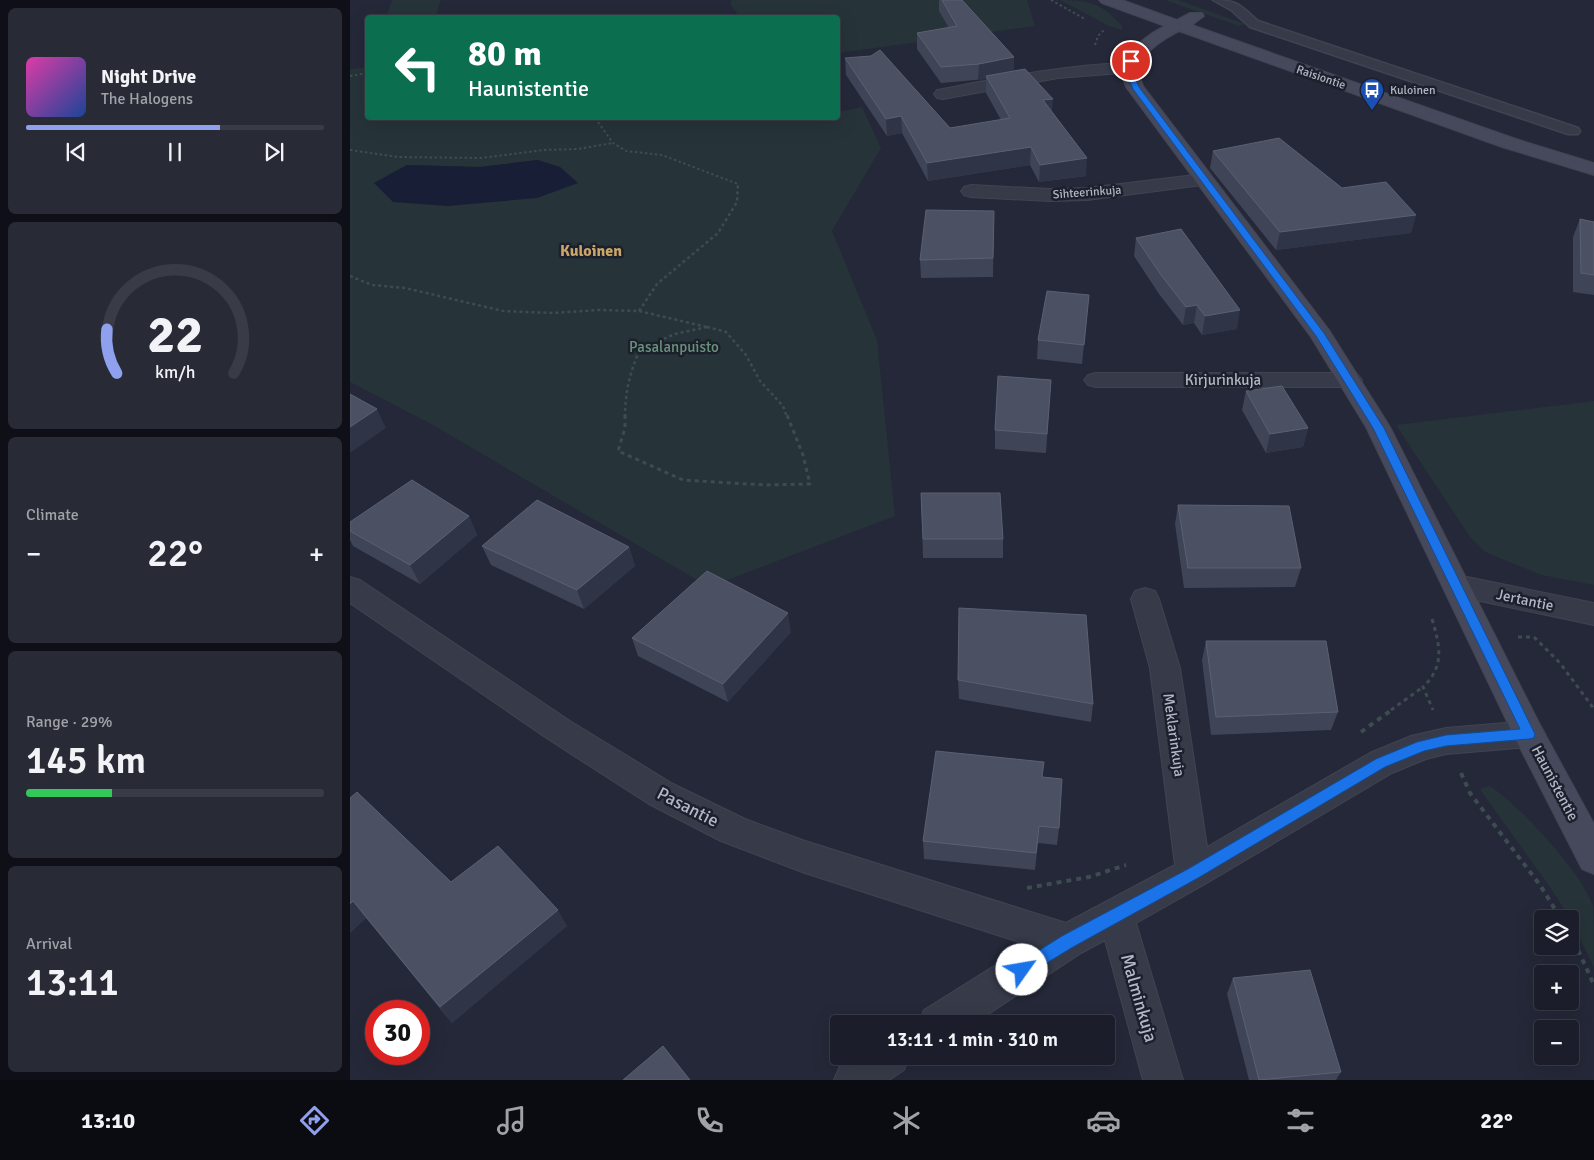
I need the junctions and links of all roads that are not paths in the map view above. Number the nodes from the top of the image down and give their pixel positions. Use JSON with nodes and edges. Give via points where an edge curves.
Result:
{"nodes":[{"id":1,"x":1106,"y":0,"type":"edge"},
{"id":2,"x":1152,"y":0,"type":"edge"},
{"id":3,"x":1219,"y":0,"type":"edge"},
{"id":4,"x":1187,"y":21,"type":"junction"},
{"id":5,"x":1128,"y":68,"type":"junction"},
{"id":6,"x":943,"y":94,"type":"dead end"},
{"id":7,"x":1573,"y":131,"type":"dead end"},
{"id":8,"x":1594,"y":164,"type":"edge"},
{"id":9,"x":1594,"y":170,"type":"edge"},
{"id":10,"x":1203,"y":180,"type":"junction"},
{"id":11,"x":971,"y":190,"type":"dead end"},
{"id":12,"x":1096,"y":380,"type":"dead end"},
{"id":13,"x":1350,"y":380,"type":"junction"},
{"id":14,"x":1457,"y":586,"type":"junction"},
{"id":15,"x":350,"y":588,"type":"edge"},
{"id":16,"x":1145,"y":599,"type":"dead end"},
{"id":17,"x":1594,"y":614,"type":"edge"},
{"id":18,"x":1529,"y":734,"type":"junction"},
{"id":19,"x":1594,"y":858,"type":"edge"},
{"id":20,"x":1193,"y":874,"type":"junction"},
{"id":21,"x":1116,"y":916,"type":"junction"},
{"id":22,"x":1068,"y":942,"type":"junction"},
{"id":23,"x":952,"y":1015,"type":"edge"},
{"id":24,"x":876,"y":1065,"type":"edge"},
{"id":25,"x":854,"y":1080,"type":"edge"},
{"id":26,"x":1163,"y":1080,"type":"edge"}],
"edges":[{"from":1,"to":4,"type":"main road","name":"Raisiontie"},
{"from":2,"to":4,"type":"main road","name":"Raisiontie"},
{"from":3,"to":7,"type":"lane","via":[[1235,7],[1254,24]]},
{"from":4,"to":5,"type":"main road","via":[[1137,53]]},
{"from":4,"to":8,"type":"main road","name":"Raisiontie","via":[[1405,89],[1507,126]]},
{"from":4,"to":9,"type":"main road","name":"Raisiontie","via":[[1491,136]]},
{"from":5,"to":6,"type":"street","via":[[1053,74]]},
{"from":5,"to":10,"type":"main road","name":"Haunistentie","via":[[1135,87]]},
{"from":10,"to":11,"type":"street","name":"Sihteerinkuja","via":[[1086,194]]},
{"from":10,"to":13,"type":"main road","name":"Haunistentie","via":[[1288,289]]},
{"from":12,"to":13,"type":"street","name":"Kirjurinkuja"},
{"from":13,"to":14,"type":"main road","name":"Haunistentie","via":[[1378,428]]},
{"from":14,"to":17,"type":"street","name":"Jertantie"},
{"from":14,"to":18,"type":"main road","name":"Haunistentie"},
{"from":15,"to":22,"type":"street","name":"Pasantie","via":[[661,794],[733,830]]},
{"from":16,"to":20,"type":"street","name":"Meklarinkuja","via":[[1165,668]]},
{"from":18,"to":19,"type":"main road","name":"Haunistentie"},
{"from":18,"to":20,"type":"street","via":[[1446,740],[1381,763]]},
{"from":20,"to":21,"type":"street"},
{"from":21,"to":22,"type":"street"},
{"from":21,"to":26,"type":"street","name":"Malminkuja"},
{"from":22,"to":23,"type":"street"},
{"from":24,"to":25,"type":"street"}]}
